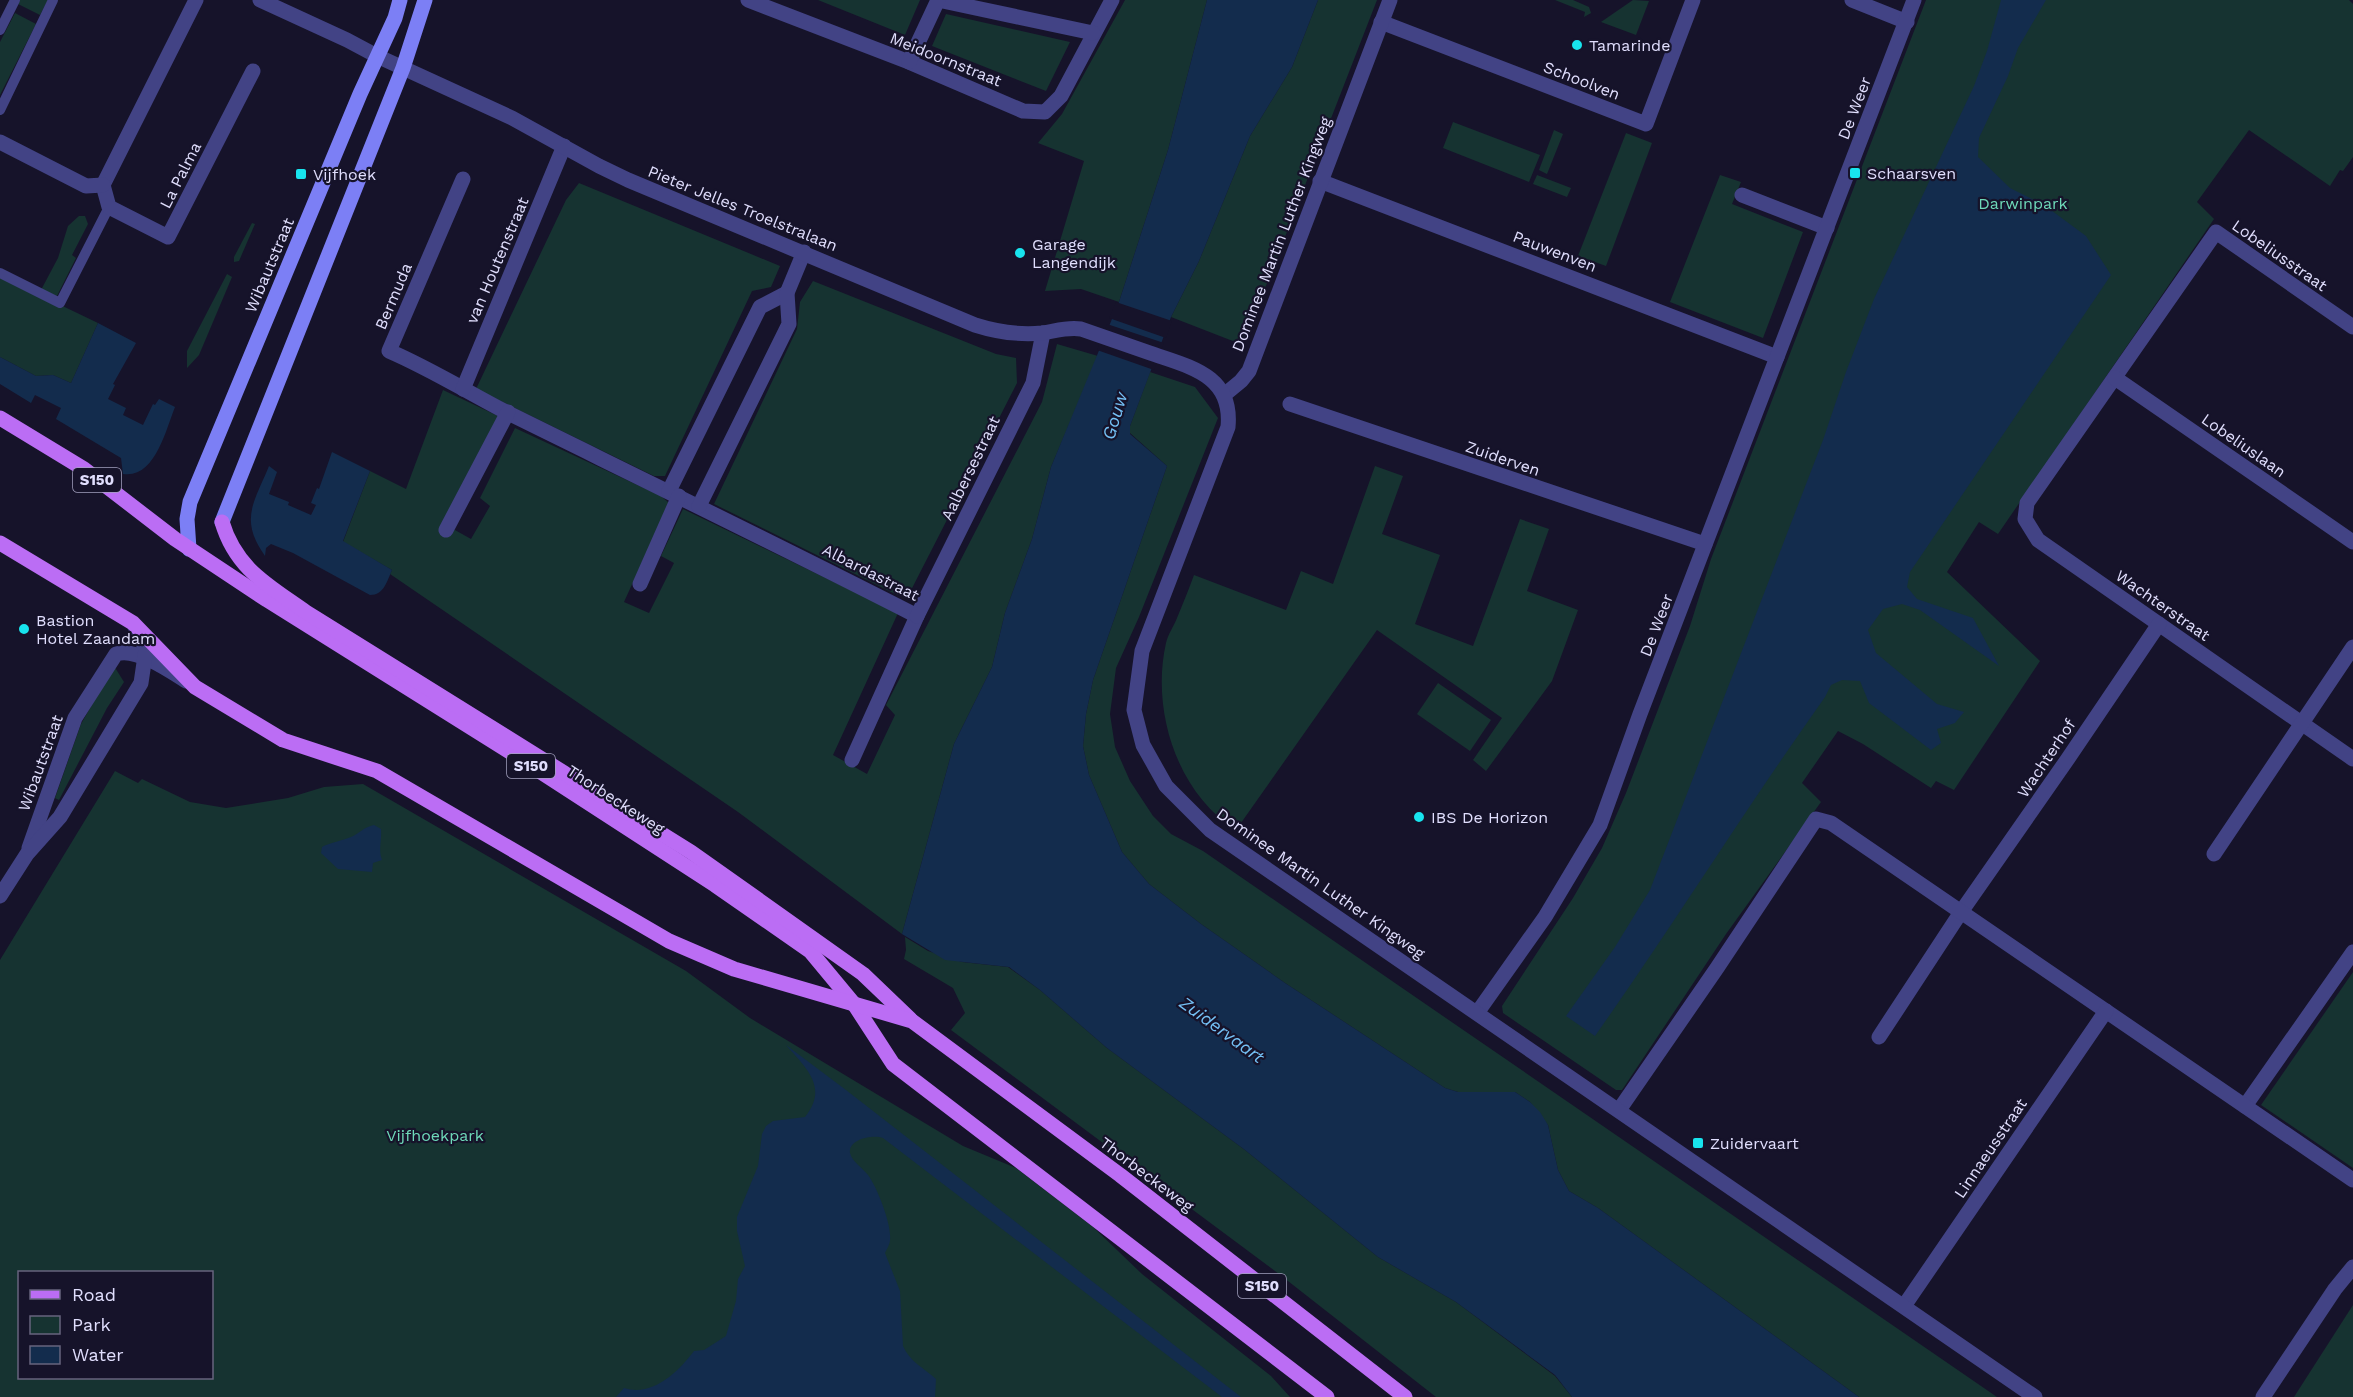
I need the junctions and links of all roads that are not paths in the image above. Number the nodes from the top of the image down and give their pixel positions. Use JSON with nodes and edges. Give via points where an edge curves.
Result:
{"nodes":[{"id":1,"x":15,"y":0,"type":"edge"},
{"id":2,"x":53,"y":0,"type":"edge"},
{"id":3,"x":196,"y":0,"type":"edge"},
{"id":4,"x":260,"y":0,"type":"edge"},
{"id":5,"x":400,"y":0,"type":"edge"},
{"id":6,"x":424,"y":0,"type":"edge"},
{"id":7,"x":748,"y":0,"type":"edge"},
{"id":8,"x":938,"y":0,"type":"edge"},
{"id":9,"x":1112,"y":0,"type":"edge"},
{"id":10,"x":1390,"y":0,"type":"edge"},
{"id":11,"x":1693,"y":0,"type":"edge"},
{"id":12,"x":1852,"y":0,"type":"edge"},
{"id":13,"x":1914,"y":0,"type":"edge"},
{"id":14,"x":768,"y":4,"type":"edge"},
{"id":15,"x":1381,"y":22,"type":"junction"},
{"id":16,"x":1907,"y":22,"type":"junction"},
{"id":17,"x":0,"y":30,"type":"edge"},
{"id":18,"x":1093,"y":33,"type":"junction"},
{"id":19,"x":377,"y":56,"type":"junction"},
{"id":20,"x":909,"y":62,"type":"junction"},
{"id":21,"x":403,"y":68,"type":"junction"},
{"id":22,"x":253,"y":71,"type":"dead end"},
{"id":23,"x":0,"y":110,"type":"edge"},
{"id":24,"x":0,"y":142,"type":"edge"},
{"id":25,"x":564,"y":146,"type":"junction"},
{"id":26,"x":463,"y":179,"type":"dead end"},
{"id":27,"x":1320,"y":181,"type":"junction"},
{"id":28,"x":103,"y":185,"type":"junction"},
{"id":29,"x":1742,"y":195,"type":"dead end"},
{"id":30,"x":109,"y":207,"type":"junction"},
{"id":31,"x":1827,"y":228,"type":"junction"},
{"id":32,"x":804,"y":252,"type":"junction"},
{"id":33,"x":0,"y":273,"type":"edge"},
{"id":34,"x":787,"y":293,"type":"junction"},
{"id":35,"x":2353,"y":327,"type":"edge"},
{"id":36,"x":1043,"y":333,"type":"junction"},
{"id":37,"x":1777,"y":357,"type":"junction"},
{"id":38,"x":2115,"y":378,"type":"junction"},
{"id":39,"x":464,"y":389,"type":"junction"},
{"id":40,"x":1224,"y":395,"type":"junction"},
{"id":41,"x":1290,"y":404,"type":"dead end"},
{"id":42,"x":508,"y":412,"type":"junction"},
{"id":43,"x":0,"y":418,"type":"edge"},
{"id":44,"x":674,"y":493,"type":"junction"},
{"id":45,"x":699,"y":506,"type":"junction"},
{"id":46,"x":446,"y":530,"type":"dead end"},
{"id":47,"x":2353,"y":542,"type":"edge"},
{"id":48,"x":0,"y":543,"type":"edge"},
{"id":49,"x":1705,"y":544,"type":"junction"},
{"id":50,"x":189,"y":549,"type":"junction"},
{"id":51,"x":640,"y":584,"type":"dead end"},
{"id":52,"x":917,"y":616,"type":"junction"},
{"id":53,"x":133,"y":623,"type":"junction"},
{"id":54,"x":2158,"y":624,"type":"junction"},
{"id":55,"x":2353,"y":647,"type":"edge"},
{"id":56,"x":146,"y":659,"type":"junction"},
{"id":57,"x":195,"y":687,"type":"junction"},
{"id":58,"x":2301,"y":723,"type":"junction"},
{"id":59,"x":2353,"y":759,"type":"edge"},
{"id":60,"x":852,"y":760,"type":"dead end"},
{"id":61,"x":27,"y":854,"type":"junction"},
{"id":62,"x":2214,"y":854,"type":"dead end"},
{"id":63,"x":0,"y":895,"type":"edge"},
{"id":64,"x":1961,"y":912,"type":"junction"},
{"id":65,"x":2353,"y":952,"type":"edge"},
{"id":66,"x":854,"y":1004,"type":"junction"},
{"id":67,"x":2106,"y":1011,"type":"junction"},
{"id":68,"x":1477,"y":1013,"type":"junction"},
{"id":69,"x":912,"y":1021,"type":"junction"},
{"id":70,"x":1879,"y":1037,"type":"dead end"},
{"id":71,"x":2245,"y":1106,"type":"junction"},
{"id":72,"x":1619,"y":1110,"type":"junction"},
{"id":73,"x":2353,"y":1180,"type":"edge"},
{"id":74,"x":2353,"y":1267,"type":"edge"},
{"id":75,"x":1904,"y":1306,"type":"junction"},
{"id":76,"x":1298,"y":1375,"type":"junction"},
{"id":77,"x":1310,"y":1397,"type":"edge"},
{"id":78,"x":1327,"y":1397,"type":"edge"},
{"id":79,"x":1405,"y":1397,"type":"edge"},
{"id":80,"x":2035,"y":1397,"type":"edge"},
{"id":81,"x":2263,"y":1397,"type":"edge"}],
"edges":[{"from":1,"to":17,"type":"street"},
{"from":2,"to":23,"type":"street"},
{"from":3,"to":28,"type":"street"},
{"from":4,"to":19,"type":"street","name":"Pieter Jelles Troelstralaan"},
{"from":5,"to":19,"type":"main road","name":"Wibautstraat"},
{"from":6,"to":21,"type":"main road"},
{"from":7,"to":14,"type":"street","name":"Meidoornstraat"},
{"from":8,"to":18,"type":"street"},
{"from":8,"to":20,"type":"street"},
{"from":9,"to":18,"type":"street","name":"Meidoornstraat"},
{"from":10,"to":15,"type":"street","name":"Dominee Martin Luther Kingweg"},
{"from":11,"to":15,"type":"street","name":"Schoolven","via":[[1646,124]]},
{"from":12,"to":16,"type":"street"},
{"from":13,"to":16,"type":"street","name":"De Weer"},
{"from":14,"to":20,"type":"street","name":"Meidoornstraat"},
{"from":15,"to":27,"type":"street","name":"Dominee Martin Luther Kingweg"},
{"from":16,"to":31,"type":"street","name":"De Weer"},
{"from":18,"to":20,"type":"street","name":"Meidoornstraat","via":[[1061,96],[1045,112],[1023,111]]},
{"from":19,"to":21,"type":"street","name":"Pieter Jelles Troelstralaan"},
{"from":19,"to":50,"type":"main road","name":"Wibautstraat","via":[[190,502]]},
{"from":21,"to":25,"type":"street","name":"Pieter Jelles Troelstralaan"},
{"from":21,"to":69,"type":"main road","number":"S150","via":[[222,522],[227,538],[253,575],[691,852],[863,974]]},
{"from":22,"to":30,"type":"street","name":"La Palma","via":[[168,237]]},
{"from":24,"to":28,"type":"street","via":[[86,186]]},
{"from":25,"to":32,"type":"street","name":"Pieter Jelles Troelstralaan","via":[[628,180]]},
{"from":25,"to":39,"type":"street","name":"van Houtenstraat"},
{"from":26,"to":39,"type":"street","name":"Bermuda","via":[[389,351]]},
{"from":27,"to":37,"type":"street","name":"Pauwenven"},
{"from":27,"to":40,"type":"street","name":"Dominee Martin Luther Kingweg","via":[[1249,371]]},
{"from":28,"to":30,"type":"street"},
{"from":29,"to":31,"type":"street"},
{"from":30,"to":33,"type":"street","via":[[60,303]]},
{"from":31,"to":37,"type":"street","name":"De Weer"},
{"from":32,"to":34,"type":"street"},
{"from":32,"to":36,"type":"street","name":"Pieter Jelles Troelstralaan","via":[[985,328]]},
{"from":34,"to":44,"type":"street","via":[[760,307]]},
{"from":34,"to":45,"type":"street","via":[[789,324]]},
{"from":35,"to":38,"type":"street","name":"Lobeliusstraat","via":[[2216,232]]},
{"from":36,"to":40,"type":"street","name":"Pieter Jelles Troelstralaan","via":[[1070,327],[1081,329],[1188,366],[1206,375]]},
{"from":36,"to":52,"type":"street","name":"Aalbersestraat","via":[[1033,383]]},
{"from":37,"to":49,"type":"street","name":"De Weer"},
{"from":38,"to":47,"type":"street","name":"Lobeliuslaan"},
{"from":38,"to":54,"type":"street","name":"Wachterstraat","via":[[2027,503],[2025,519],[2038,540]]},
{"from":39,"to":42,"type":"street"},
{"from":40,"to":68,"type":"street","name":"Dominee Martin Luther Kingweg","via":[[1228,427],[1142,651],[1134,710],[1143,745],[1166,786],[1210,830]]},
{"from":41,"to":49,"type":"street","name":"Zuiderven"},
{"from":42,"to":44,"type":"street"},
{"from":42,"to":46,"type":"street"},
{"from":43,"to":50,"type":"main road","number":"S150","via":[[84,469]]},
{"from":44,"to":45,"type":"street"},
{"from":44,"to":51,"type":"street"},
{"from":45,"to":52,"type":"street","name":"Albardastraat"},
{"from":48,"to":53,"type":"main road","number":"S150"},
{"from":49,"to":68,"type":"street","name":"De Weer","via":[[1600,825],[1545,917]]},
{"from":50,"to":66,"type":"main road","name":"Thorbeckeweg","number":"S150","via":[[715,885],[810,951]]},
{"from":52,"to":60,"type":"street","name":"Albardastraat"},
{"from":53,"to":56,"type":"street","via":[[146,649]]},
{"from":53,"to":57,"type":"main road","number":"S150"},
{"from":54,"to":58,"type":"street","name":"Wachterstraat"},
{"from":54,"to":64,"type":"street","name":"Wachterhof"},
{"from":55,"to":58,"type":"street"},
{"from":56,"to":57,"type":"street","name":"Wibautstraat"},
{"from":56,"to":61,"type":"street","name":"Wibautstraat","via":[[141,683],[112,732],[60,817]]},
{"from":56,"to":61,"type":"street","name":"Wibautstraat","via":[[126,652],[116,654],[109,662],[75,718]]},
{"from":57,"to":66,"type":"main road","name":"Thorbeckeweg","number":"S150","via":[[283,740],[378,771],[669,941],[734,969]]},
{"from":58,"to":59,"type":"street","name":"Wachterstraat"},
{"from":58,"to":62,"type":"street"},
{"from":61,"to":63,"type":"street","name":"Wibautstraat"},
{"from":64,"to":67,"type":"street"},
{"from":64,"to":70,"type":"street"},
{"from":64,"to":72,"type":"street","via":[[1831,823],[1816,819]]},
{"from":65,"to":71,"type":"street"},
{"from":66,"to":69,"type":"main road","name":"Thorbeckeweg","number":"S150"},
{"from":66,"to":76,"type":"main road","name":"Thorbeckeweg","number":"S150","via":[[893,1064]]},
{"from":67,"to":71,"type":"street"},
{"from":67,"to":75,"type":"street","name":"Linnaeusstraat"},
{"from":68,"to":72,"type":"street"},
{"from":69,"to":79,"type":"main road","name":"Thorbeckeweg","number":"S150","via":[[1120,1175]]},
{"from":71,"to":73,"type":"street"},
{"from":72,"to":75,"type":"street"},
{"from":74,"to":81,"type":"street"},
{"from":75,"to":80,"type":"street"},
{"from":76,"to":77,"type":"main road"},
{"from":76,"to":78,"type":"main road","name":"Thorbeckeweg","number":"S150"}]}
